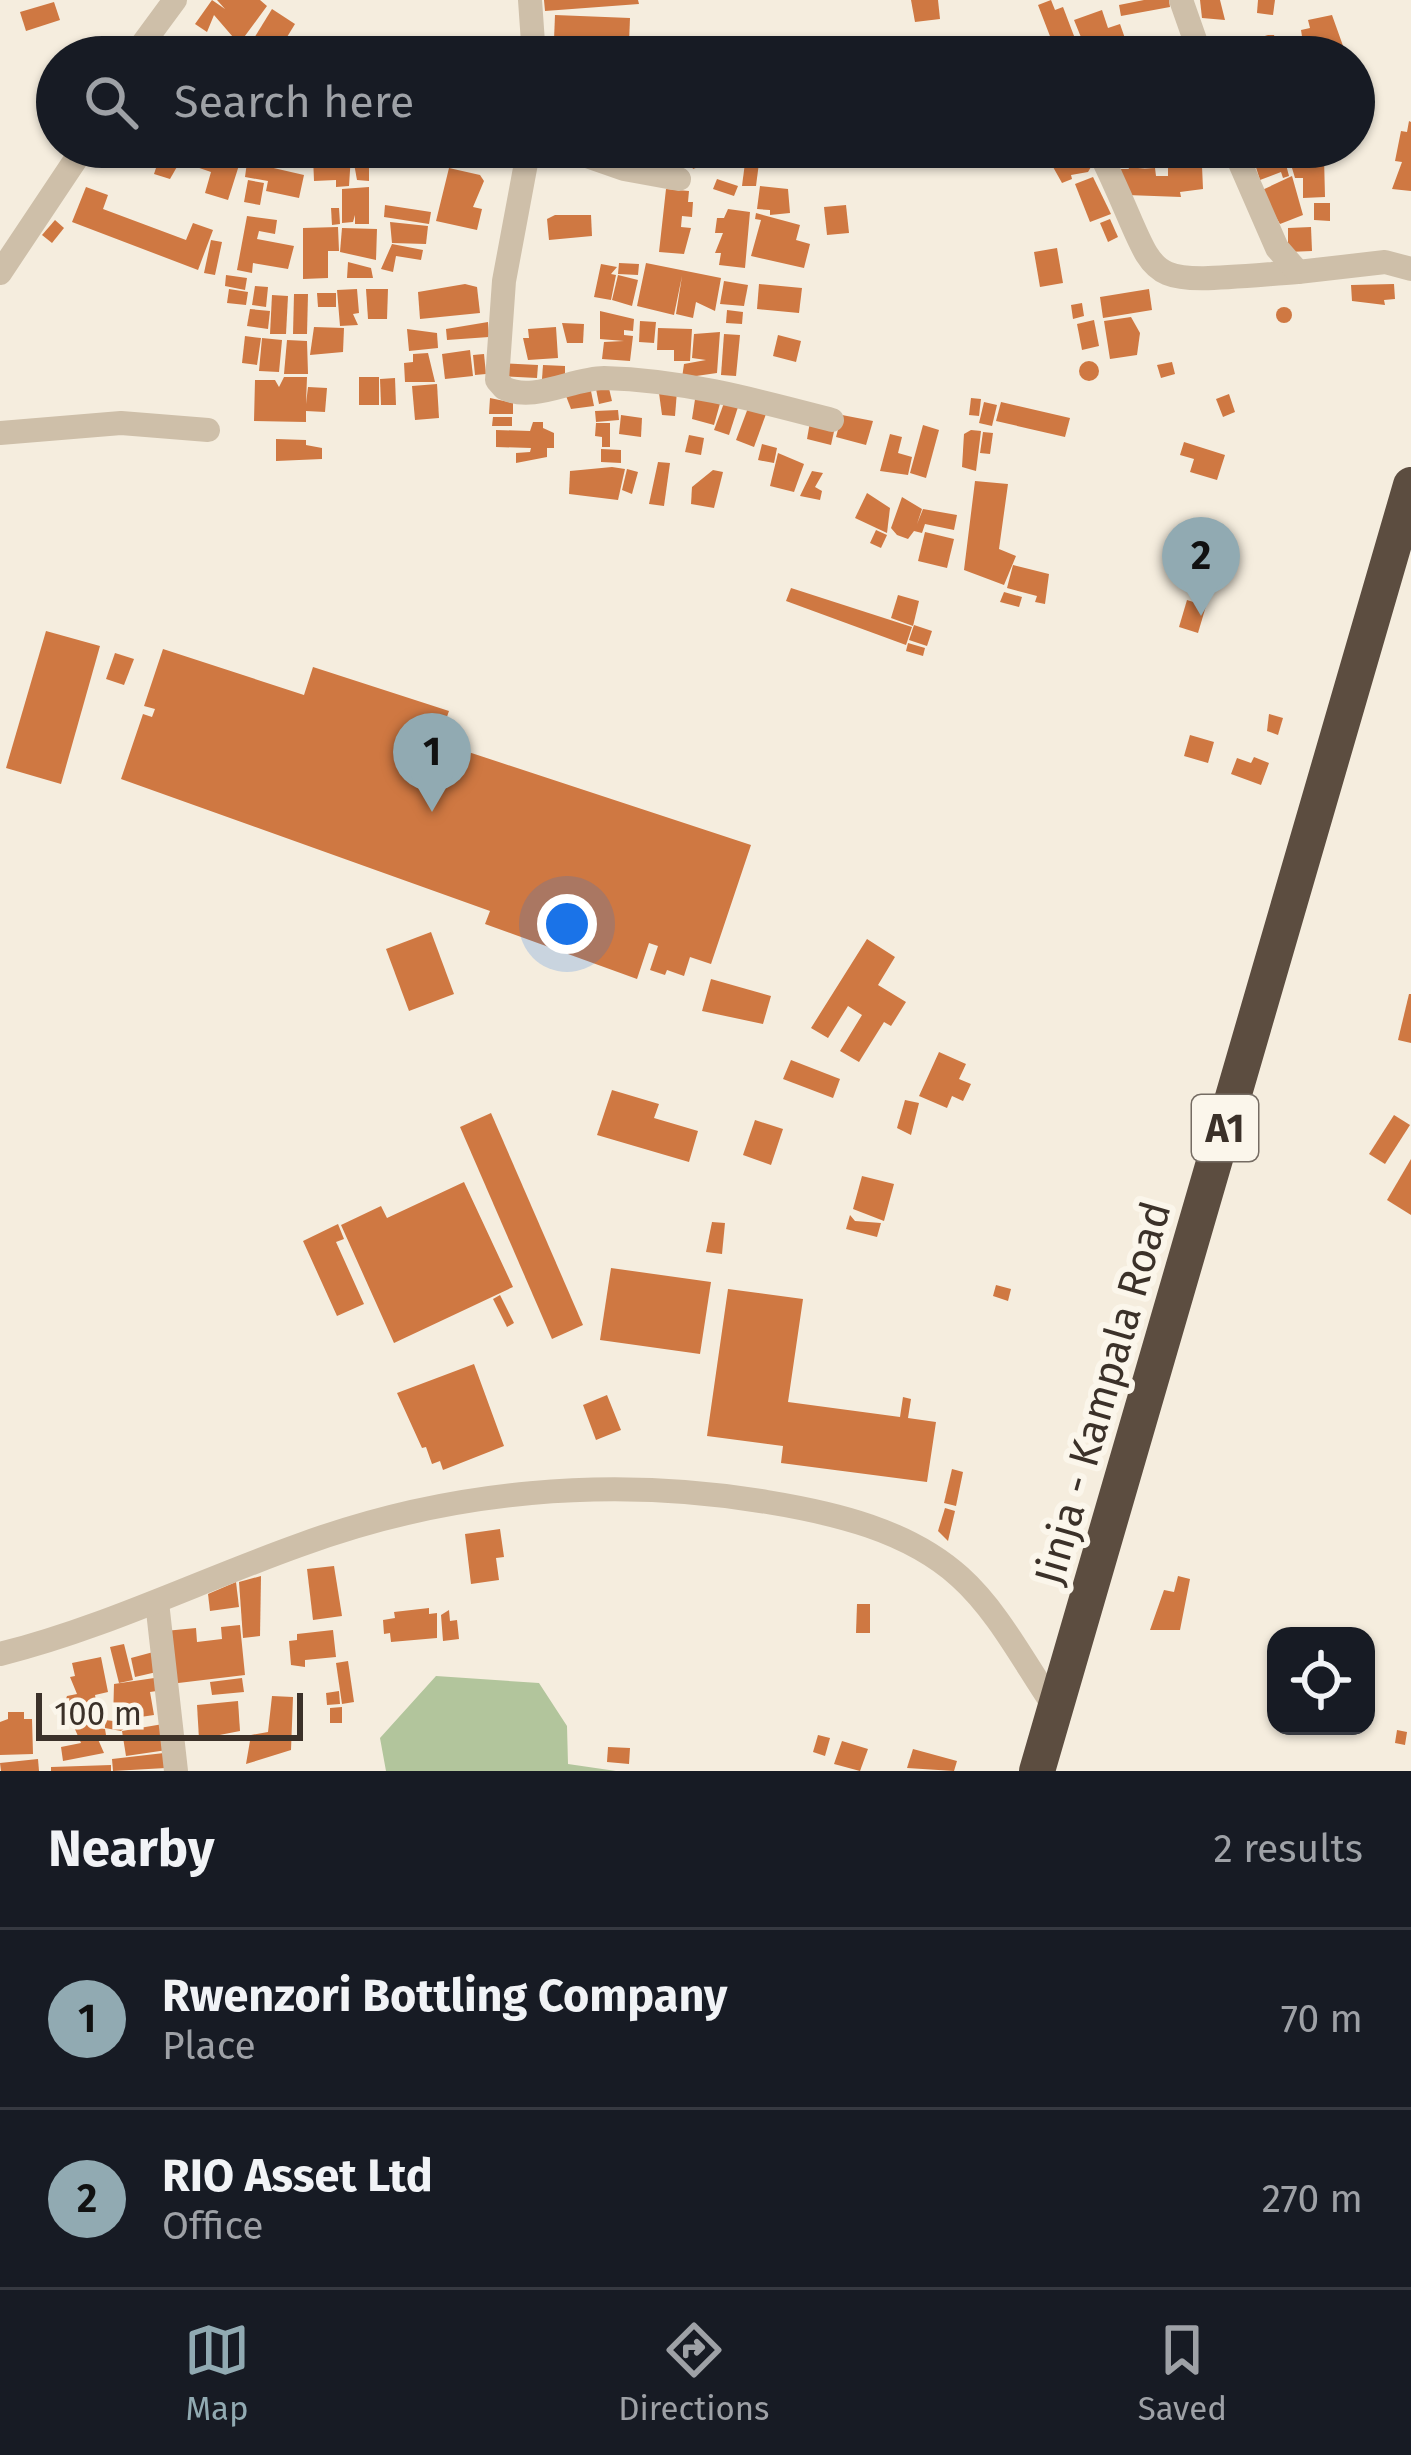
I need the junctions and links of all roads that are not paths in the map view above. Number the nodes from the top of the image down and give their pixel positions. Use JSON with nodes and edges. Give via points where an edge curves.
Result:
{"nodes":[{"id":1,"x":175,"y":0,"type":"edge"},
{"id":2,"x":530,"y":0,"type":"edge"},
{"id":3,"x":1181,"y":0,"type":"edge"},
{"id":4,"x":148,"y":36,"type":"edge"},
{"id":5,"x":533,"y":36,"type":"edge"},
{"id":6,"x":1194,"y":36,"type":"edge"},
{"id":7,"x":70,"y":168,"type":"edge"},
{"id":8,"x":526,"y":168,"type":"edge"},
{"id":9,"x":619,"y":168,"type":"edge"},
{"id":10,"x":1105,"y":168,"type":"edge"},
{"id":11,"x":1242,"y":168,"type":"edge"},
{"id":12,"x":679,"y":179,"type":"dead end"},
{"id":13,"x":1411,"y":268,"type":"edge"},
{"id":14,"x":1298,"y":272,"type":"junction"},
{"id":15,"x":0,"y":273,"type":"edge"},
{"id":16,"x":832,"y":420,"type":"dead end"},
{"id":17,"x":208,"y":430,"type":"dead end"},
{"id":18,"x":0,"y":433,"type":"edge"},
{"id":19,"x":1411,"y":485,"type":"edge"},
{"id":20,"x":158,"y":1603,"type":"junction"},
{"id":21,"x":0,"y":1654,"type":"edge"},
{"id":22,"x":1056,"y":1709,"type":"junction"},
{"id":23,"x":176,"y":1771,"type":"edge"},
{"id":24,"x":1037,"y":1771,"type":"edge"}],
"edges":[{"from":1,"to":4,"type":"street"},
{"from":2,"to":5,"type":"street"},
{"from":3,"to":6,"type":"street"},
{"from":7,"to":15,"type":"street"},
{"from":8,"to":16,"type":"street","via":[[504,281],[497,380],[504,388],[545,390],[597,378],[708,387]]},
{"from":9,"to":12,"type":"street"},
{"from":10,"to":14,"type":"street","via":[[1142,255],[1163,276]]},
{"from":11,"to":14,"type":"street","via":[[1277,248]]},
{"from":13,"to":14,"type":"street","via":[[1385,262]]},
{"from":17,"to":18,"type":"street","via":[[121,423]]},
{"from":19,"to":22,"type":"highway","name":"Jinja - Kampala Road","number":"A1"},
{"from":20,"to":21,"type":"street"},
{"from":20,"to":22,"type":"street","via":[[345,1529],[482,1498],[574,1488],[695,1492],[794,1506],[930,1553],[977,1594]]},
{"from":20,"to":23,"type":"street"},
{"from":22,"to":24,"type":"highway","name":"Jinja - Kampala Road","number":"A1"}]}
